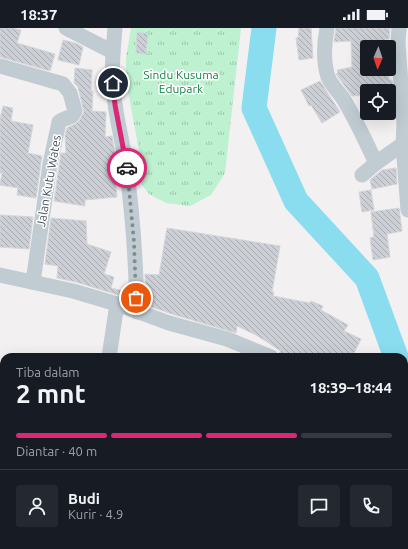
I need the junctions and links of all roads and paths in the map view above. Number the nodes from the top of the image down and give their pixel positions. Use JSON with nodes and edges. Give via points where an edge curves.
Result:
{"nodes":[{"id":1,"x":66,"y":28,"type":"edge"},
{"id":2,"x":115,"y":28,"type":"edge"},
{"id":3,"x":326,"y":28,"type":"edge"},
{"id":4,"x":399,"y":28,"type":"edge"},
{"id":5,"x":113,"y":52,"type":"junction"},
{"id":6,"x":0,"y":66,"type":"edge"},
{"id":7,"x":406,"y":124,"type":"edge"},
{"id":8,"x":404,"y":144,"type":"junction"},
{"id":9,"x":376,"y":163,"type":"junction"},
{"id":10,"x":362,"y":175,"type":"dead end"},
{"id":11,"x":408,"y":210,"type":"edge"},
{"id":12,"x":0,"y":275,"type":"edge"},
{"id":13,"x":33,"y":282,"type":"junction"},
{"id":14,"x":117,"y":304,"type":"junction"},
{"id":15,"x":136,"y":312,"type":"junction"},
{"id":16,"x":110,"y":353,"type":"edge"},
{"id":17,"x":263,"y":353,"type":"edge"}],
"edges":[{"from":1,"to":5,"type":"street"},
{"from":2,"to":5,"type":"street"},
{"from":3,"to":9,"type":"street","via":[[324,54],[328,76],[357,124]]},
{"from":4,"to":7,"type":"street","via":[[398,43]]},
{"from":5,"to":15,"type":"street","via":[[113,92],[126,167],[134,242]]},
{"from":6,"to":13,"type":"street","name":"Jalan Kutu Wates","via":[[63,84],[70,93],[74,106],[72,116],[59,122],[50,164]]},
{"from":7,"to":8,"type":"street"},
{"from":8,"to":9,"type":"street"},
{"from":8,"to":11,"type":"street"},
{"from":9,"to":10,"type":"street"},
{"from":12,"to":13,"type":"street"},
{"from":13,"to":14,"type":"street"},
{"from":14,"to":15,"type":"street"},
{"from":14,"to":16,"type":"street"},
{"from":15,"to":17,"type":"street","via":[[243,344]]}]}
